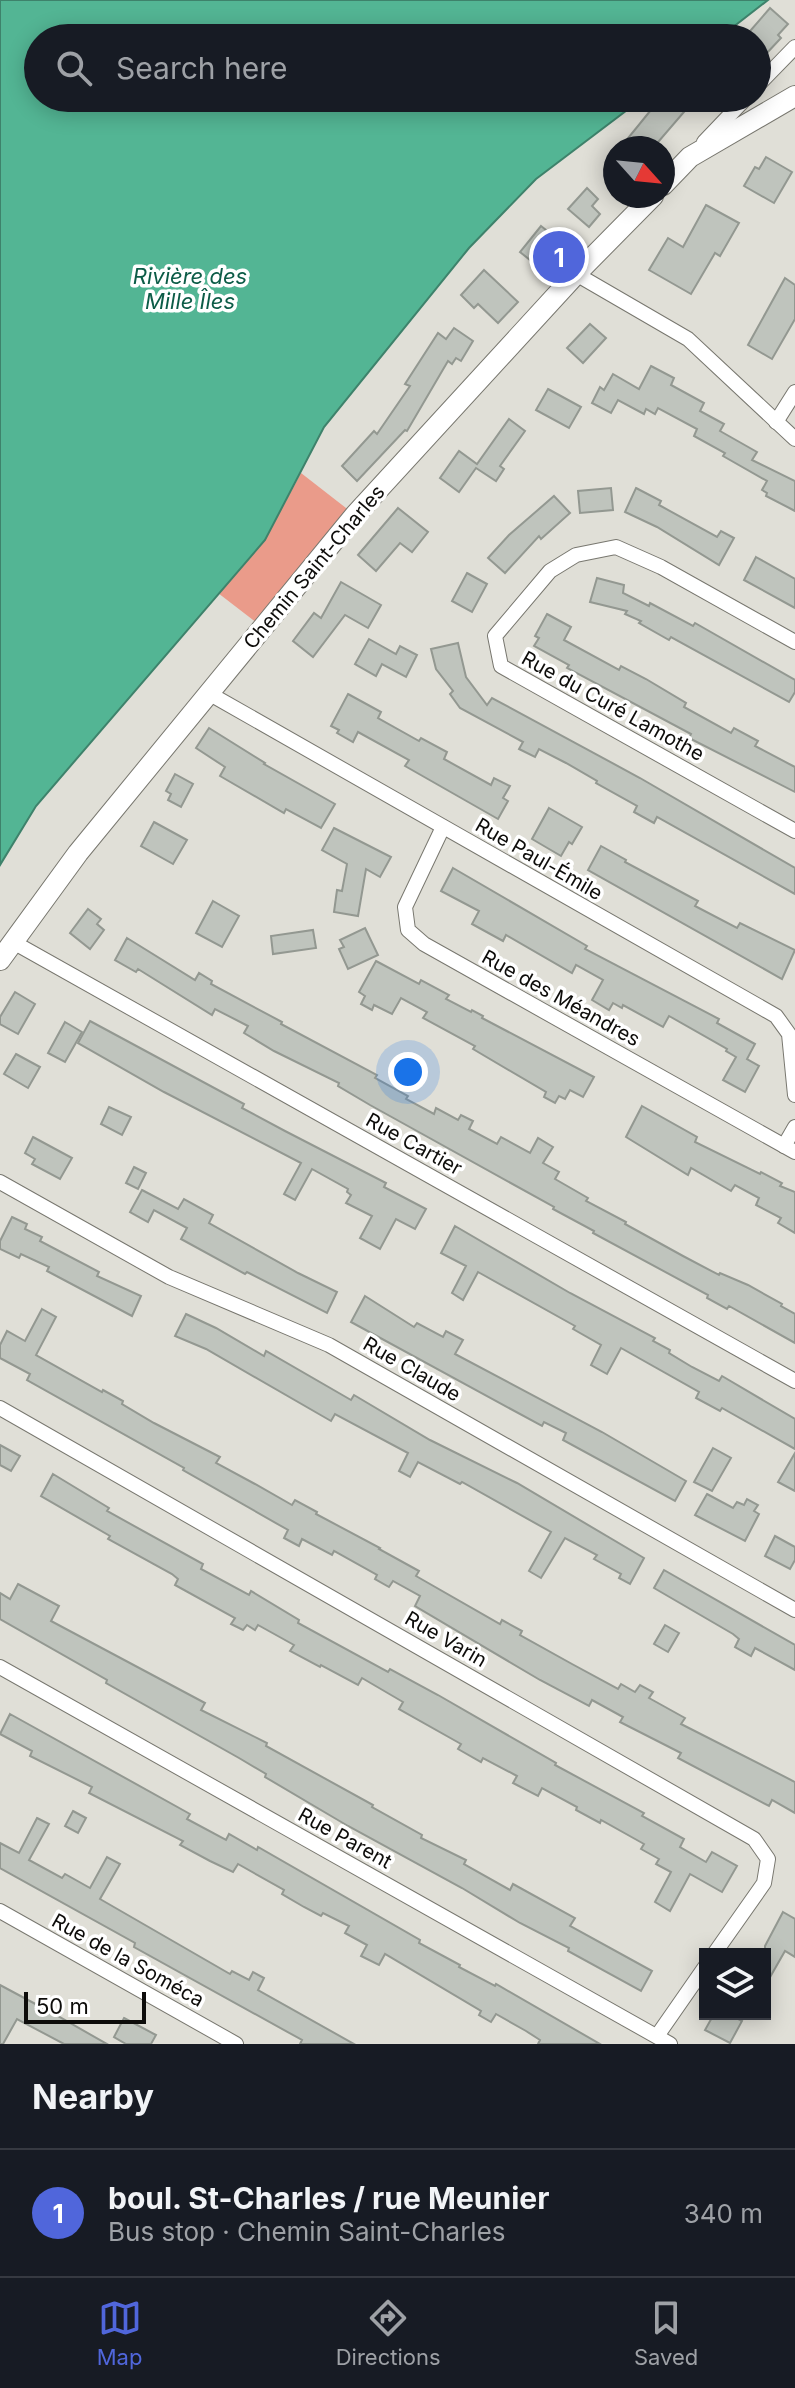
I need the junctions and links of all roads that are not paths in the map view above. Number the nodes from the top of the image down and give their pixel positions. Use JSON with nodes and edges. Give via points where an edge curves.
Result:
{"nodes":[{"id":1,"x":795,"y":47,"type":"edge"},
{"id":2,"x":771,"y":72,"type":"edge"},
{"id":3,"x":795,"y":96,"type":"edge"},
{"id":4,"x":771,"y":110,"type":"edge"},
{"id":5,"x":733,"y":112,"type":"edge"},
{"id":6,"x":767,"y":112,"type":"edge"},
{"id":7,"x":690,"y":157,"type":"junction"},
{"id":8,"x":675,"y":173,"type":"edge"},
{"id":9,"x":641,"y":208,"type":"edge"},
{"id":10,"x":576,"y":274,"type":"junction"},
{"id":11,"x":795,"y":392,"type":"edge"},
{"id":12,"x":776,"y":422,"type":"junction"},
{"id":13,"x":795,"y":439,"type":"edge"},
{"id":14,"x":795,"y":642,"type":"edge"},
{"id":15,"x":210,"y":694,"type":"junction"},
{"id":16,"x":443,"y":827,"type":"junction"},
{"id":17,"x":795,"y":831,"type":"edge"},
{"id":18,"x":13,"y":942,"type":"junction"},
{"id":19,"x":0,"y":960,"type":"edge"},
{"id":20,"x":795,"y":1095,"type":"edge"},
{"id":21,"x":795,"y":1127,"type":"edge"},
{"id":22,"x":790,"y":1149,"type":"edge"},
{"id":23,"x":0,"y":1182,"type":"edge"},
{"id":24,"x":795,"y":1381,"type":"edge"},
{"id":25,"x":0,"y":1408,"type":"edge"},
{"id":26,"x":795,"y":1610,"type":"edge"},
{"id":27,"x":0,"y":1667,"type":"edge"},
{"id":28,"x":0,"y":1911,"type":"edge"},
{"id":29,"x":718,"y":1948,"type":"edge"},
{"id":30,"x":699,"y":1977,"type":"edge"},
{"id":31,"x":663,"y":2040,"type":"edge"},
{"id":32,"x":236,"y":2044,"type":"edge"}],
"edges":[{"from":1,"to":2,"type":"street"},
{"from":3,"to":4,"type":"main road"},
{"from":5,"to":7,"type":"street"},
{"from":6,"to":7,"type":"main road"},
{"from":7,"to":8,"type":"main road"},
{"from":9,"to":10,"type":"main road","name":"Chemin Saint-Charles"},
{"from":10,"to":12,"type":"street","via":[[688,339]]},
{"from":10,"to":15,"type":"main road","name":"Chemin Saint-Charles","via":[[355,515]]},
{"from":11,"to":12,"type":"street"},
{"from":12,"to":13,"type":"street"},
{"from":14,"to":17,"type":"street","name":"Rue du Curé Lamothe","via":[[616,547],[576,555],[550,571],[495,636],[501,666]]},
{"from":15,"to":16,"type":"street","name":"Rue Paul-Émile"},
{"from":15,"to":18,"type":"main road","name":"Chemin Saint-Charles","via":[[78,853]]},
{"from":16,"to":20,"type":"street","name":"Rue Paul-Émile","via":[[776,1016],[789,1034]]},
{"from":16,"to":22,"type":"street","name":"Rue des Méandres","via":[[405,907],[408,930],[424,944]]},
{"from":18,"to":19,"type":"main road","name":"Chemin Saint-Charles"},
{"from":18,"to":24,"type":"street","name":"Rue Cartier"},
{"from":21,"to":22,"type":"street"},
{"from":23,"to":26,"type":"street","name":"Rue Claude","via":[[169,1277],[329,1345]]},
{"from":25,"to":29,"type":"street","name":"Rue Varin","via":[[754,1839],[768,1859],[764,1883]]},
{"from":27,"to":31,"type":"street","name":"Rue Parent"},
{"from":28,"to":32,"type":"street","name":"Rue de la Soméca"},
{"from":30,"to":31,"type":"street"}]}
